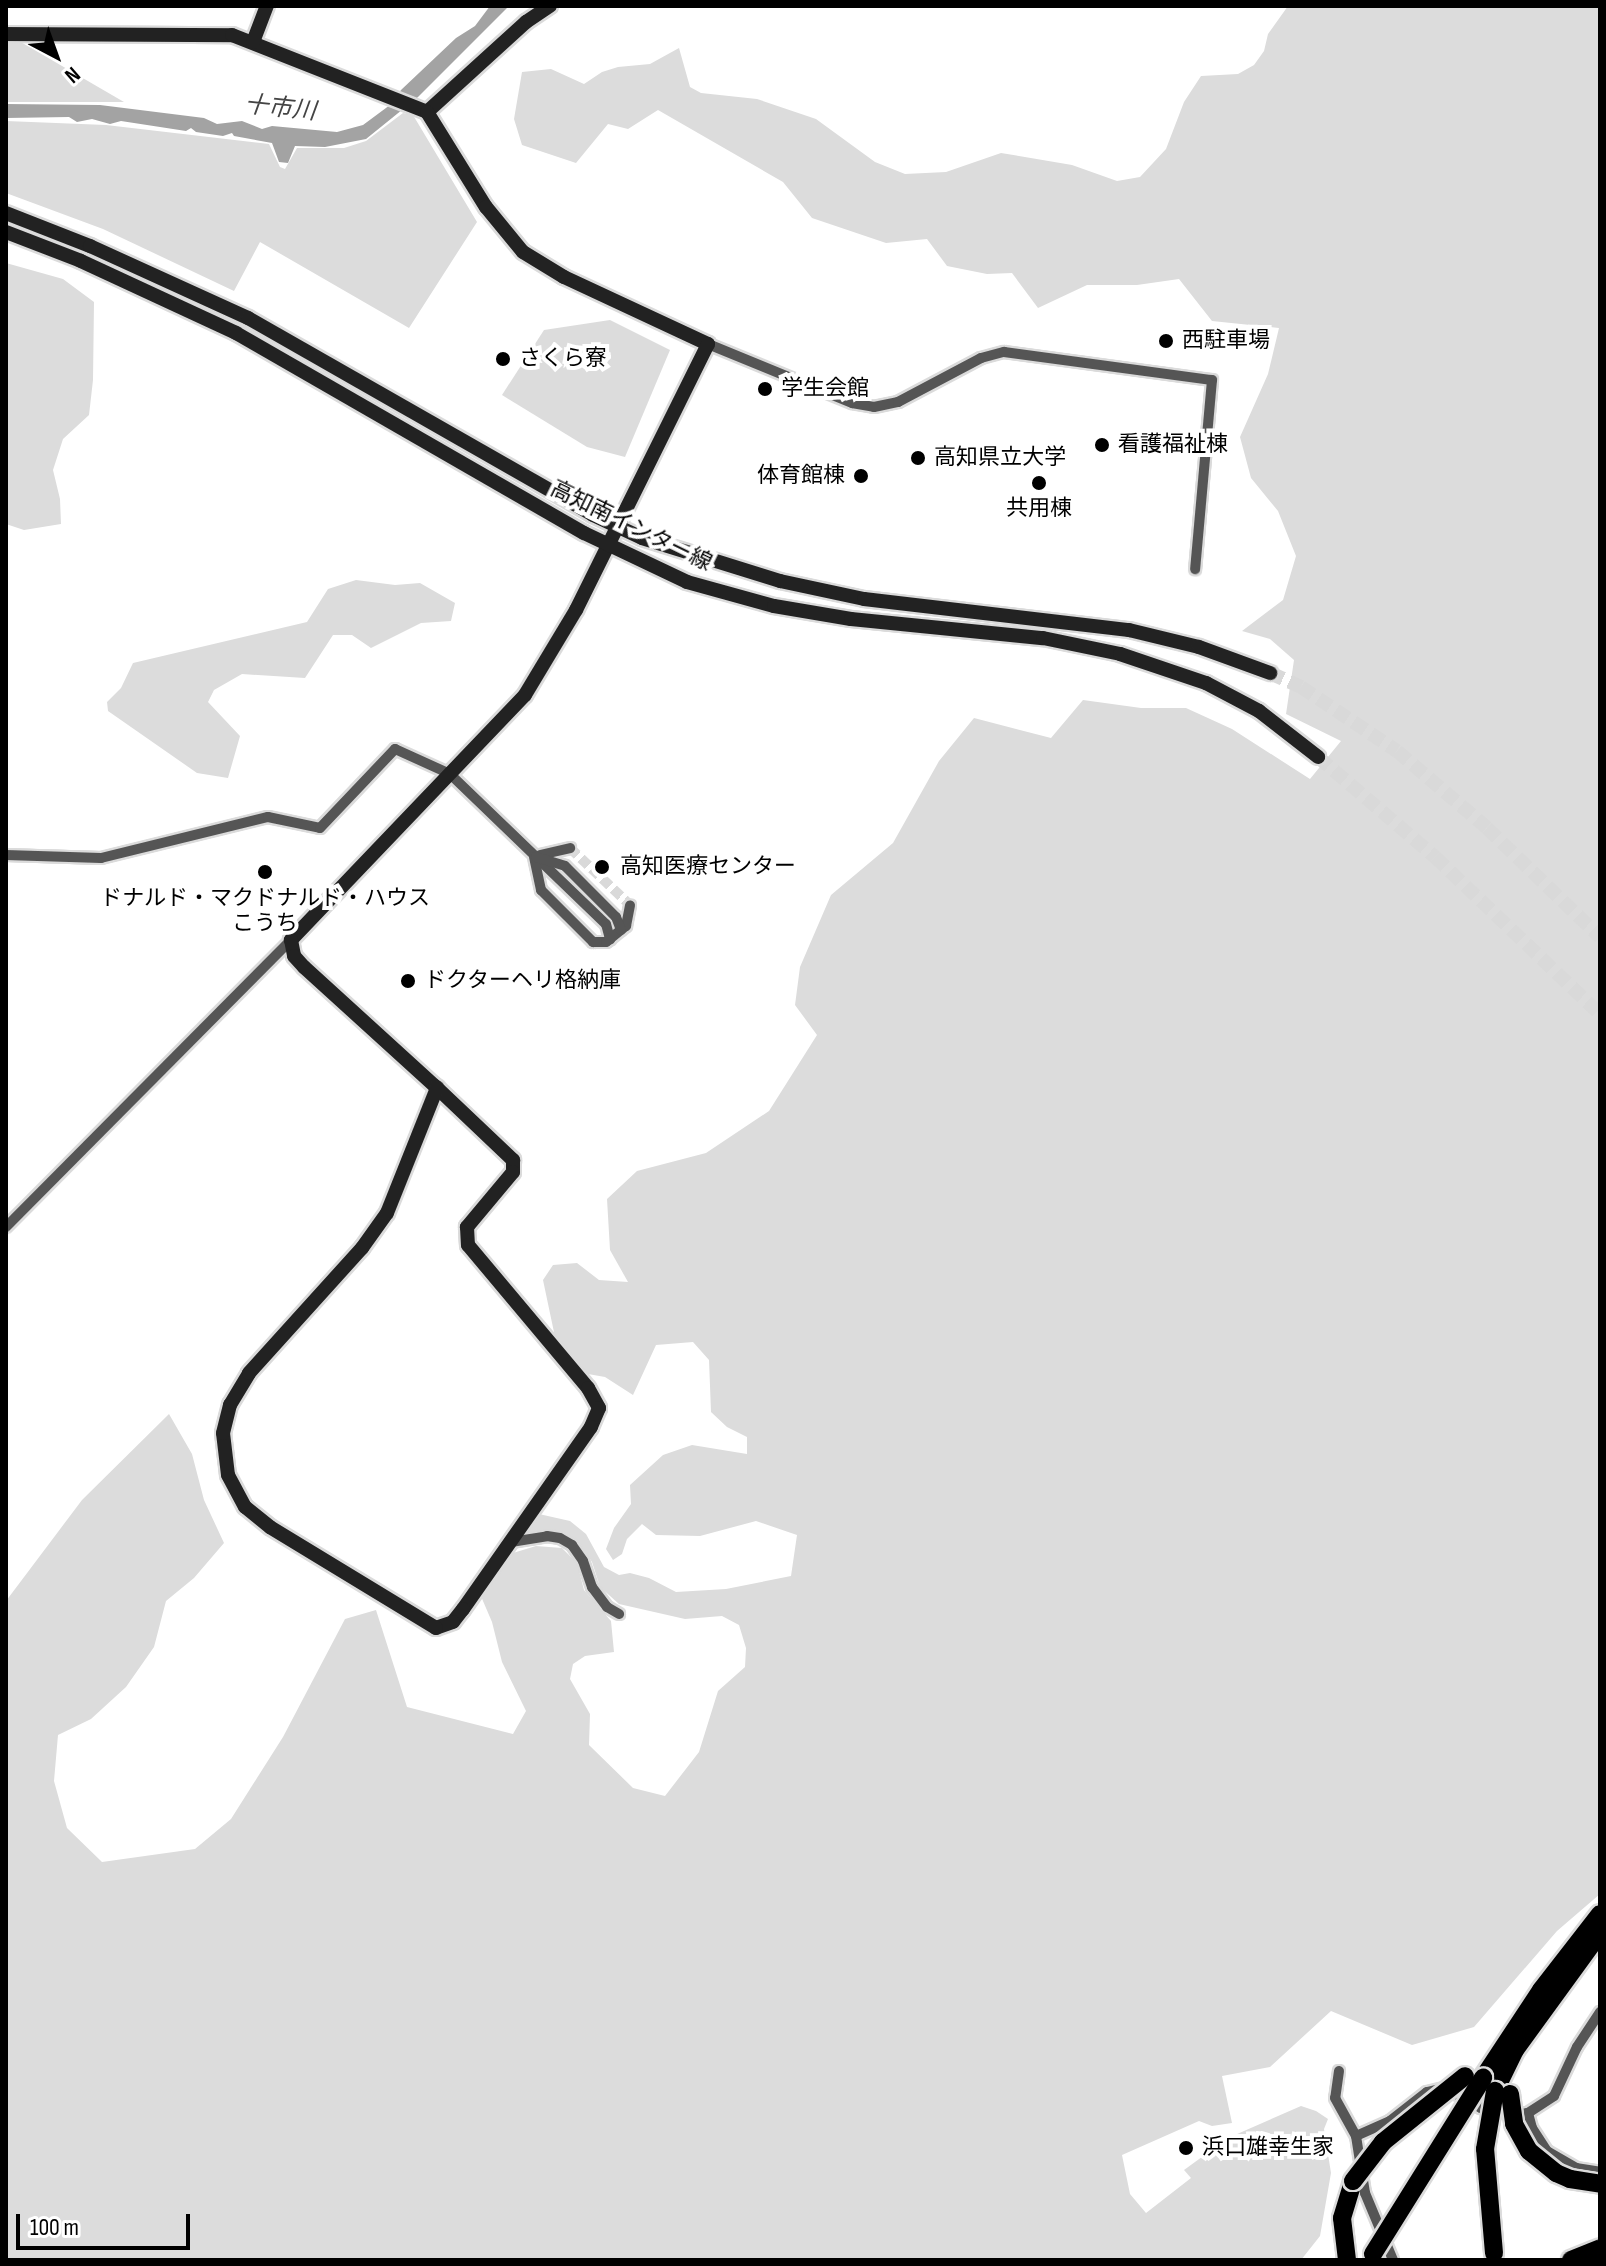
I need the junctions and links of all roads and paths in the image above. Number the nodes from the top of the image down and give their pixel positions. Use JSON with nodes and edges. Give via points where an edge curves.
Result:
{"nodes":[{"id":1,"x":267,"y":6,"type":"edge"},
{"id":2,"x":550,"y":6,"type":"edge"},
{"id":3,"x":6,"y":34,"type":"edge"},
{"id":4,"x":253,"y":42,"type":"junction"},
{"id":5,"x":422,"y":110,"type":"junction"},
{"id":6,"x":6,"y":213,"type":"edge"},
{"id":7,"x":6,"y":232,"type":"edge"},
{"id":8,"x":708,"y":344,"type":"junction"},
{"id":9,"x":616,"y":525,"type":"junction"},
{"id":10,"x":608,"y":544,"type":"junction"},
{"id":11,"x":1195,"y":569,"type":"dead end"},
{"id":12,"x":1270,"y":673,"type":"tunnel mouth"},
{"id":13,"x":1318,"y":757,"type":"tunnel mouth"},
{"id":14,"x":450,"y":774,"type":"junction"},
{"id":15,"x":570,"y":848,"type":"dead end"},
{"id":16,"x":6,"y":855,"type":"edge"},
{"id":17,"x":534,"y":857,"type":"junction"},
{"id":18,"x":630,"y":905,"type":"dead end"},
{"id":19,"x":621,"y":930,"type":"junction"},
{"id":20,"x":610,"y":939,"type":"junction"},
{"id":21,"x":291,"y":940,"type":"junction"},
{"id":22,"x":437,"y":1088,"type":"junction"},
{"id":23,"x":6,"y":1227,"type":"edge"},
{"id":24,"x":511,"y":1542,"type":"junction"},
{"id":25,"x":619,"y":1614,"type":"dead end"},
{"id":26,"x":1600,"y":1914,"type":"edge"},
{"id":27,"x":1600,"y":1933,"type":"edge"},
{"id":28,"x":1600,"y":2012,"type":"edge"},
{"id":29,"x":1339,"y":2071,"type":"dead end"},
{"id":30,"x":1488,"y":2085,"type":"junction"},
{"id":31,"x":1528,"y":2113,"type":"junction"},
{"id":32,"x":1356,"y":2136,"type":"junction"},
{"id":33,"x":1600,"y":2172,"type":"edge"},
{"id":34,"x":1600,"y":2184,"type":"edge"},
{"id":35,"x":1600,"y":2248,"type":"edge"},
{"id":36,"x":1494,"y":2256,"type":"edge"},
{"id":37,"x":1371,"y":2257,"type":"edge"},
{"id":38,"x":1347,"y":2260,"type":"edge"},
{"id":39,"x":1393,"y":2260,"type":"edge"},
{"id":40,"x":1571,"y":2260,"type":"edge"}],
"edges":[{"from":1,"to":4,"type":"street"},
{"from":2,"to":5,"type":"street"},
{"from":3,"to":4,"type":"street","via":[[232,35]]},
{"from":4,"to":5,"type":"street"},
{"from":5,"to":8,"type":"street","via":[[486,207],[523,252],[564,277]]},
{"from":6,"to":9,"type":"street","name":"高知南インター線","via":[[248,318]]},
{"from":7,"to":10,"type":"street","name":"高知南インター線","via":[[236,333]]},
{"from":8,"to":9,"type":"street"},
{"from":8,"to":11,"type":"street","via":[[852,403],[874,407],[898,402],[981,358],[1004,352],[1212,380]]},
{"from":9,"to":10,"type":"street"},
{"from":9,"to":12,"type":"street","name":"高知南インター線","via":[[695,557],[780,581],[864,599],[1129,630],[1199,647]]},
{"from":10,"to":13,"type":"street","name":"高知南インター線","via":[[687,582],[774,606],[856,620],[1043,638],[1120,654],[1206,683],[1259,711]]},
{"from":10,"to":14,"type":"street","via":[[525,695]]},
{"from":14,"to":16,"type":"street","via":[[395,749],[320,828],[268,817],[101,858]]},
{"from":14,"to":17,"type":"street"},
{"from":14,"to":21,"type":"street"},
{"from":15,"to":17,"type":"street"},
{"from":17,"to":19,"type":"street","via":[[565,866],[616,917]]},
{"from":17,"to":20,"type":"street","via":[[606,924]]},
{"from":17,"to":20,"type":"street","via":[[537,885],[548,898],[593,942]]},
{"from":18,"to":19,"type":"street","via":[[630,918]]},
{"from":19,"to":20,"type":"street"},
{"from":21,"to":22,"type":"street","via":[[294,956],[304,967]]},
{"from":21,"to":23,"type":"street"},
{"from":22,"to":24,"type":"street","via":[[514,1166],[467,1227],[468,1245],[599,1408]]},
{"from":22,"to":24,"type":"street","via":[[387,1213],[237,1389],[223,1433],[228,1475],[245,1507],[270,1527],[436,1628],[453,1622]]},
{"from":24,"to":25,"type":"street","via":[[547,1536],[572,1545],[592,1587]]},
{"from":26,"to":30,"type":"highway","via":[[1541,1990]]},
{"from":27,"to":30,"type":"highway","via":[[1535,2021],[1513,2066]]},
{"from":28,"to":31,"type":"street","via":[[1554,2096]]},
{"from":29,"to":32,"type":"street","via":[[1335,2098]]},
{"from":30,"to":34,"type":"highway","bridge":true,"via":[[1529,2151],[1556,2173]]},
{"from":30,"to":36,"type":"highway","bridge":true,"via":[[1485,2149]]},
{"from":30,"to":37,"type":"highway","bridge":true},
{"from":30,"to":38,"type":"highway","bridge":true,"via":[[1383,2142],[1360,2169],[1342,2218]]},
{"from":31,"to":32,"type":"street","via":[[1490,2111],[1445,2088],[1427,2092],[1390,2121]]},
{"from":31,"to":33,"type":"street","via":[[1547,2151],[1576,2168]]},
{"from":32,"to":39,"type":"street","via":[[1365,2193]]},
{"from":35,"to":40,"type":"highway"}]}
